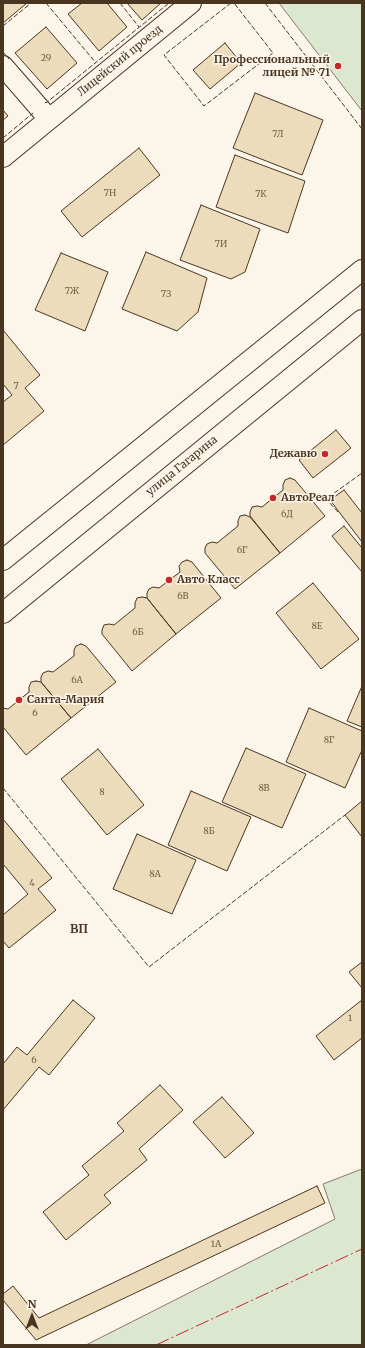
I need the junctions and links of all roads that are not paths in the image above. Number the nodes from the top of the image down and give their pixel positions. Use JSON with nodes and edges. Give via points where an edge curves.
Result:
{"nodes":[{"id":1,"x":191,"y":3,"type":"edge"},
{"id":2,"x":3,"y":66,"type":"edge"},
{"id":3,"x":49,"y":120,"type":"junction"},
{"id":4,"x":3,"y":157,"type":"edge"},
{"id":5,"x":362,"y":270,"type":"edge"},
{"id":6,"x":362,"y":320,"type":"edge"},
{"id":7,"x":3,"y":560,"type":"edge"},
{"id":8,"x":3,"y":612,"type":"edge"}],
"edges":[{"from":1,"to":3,"type":"street","name":"Лицейский проезд"},
{"from":2,"to":3,"type":"street"},
{"from":3,"to":4,"type":"street","name":"Лицейский проезд"},
{"from":5,"to":7,"type":"street"},
{"from":6,"to":8,"type":"street","name":"улица Гагарина"}]}
